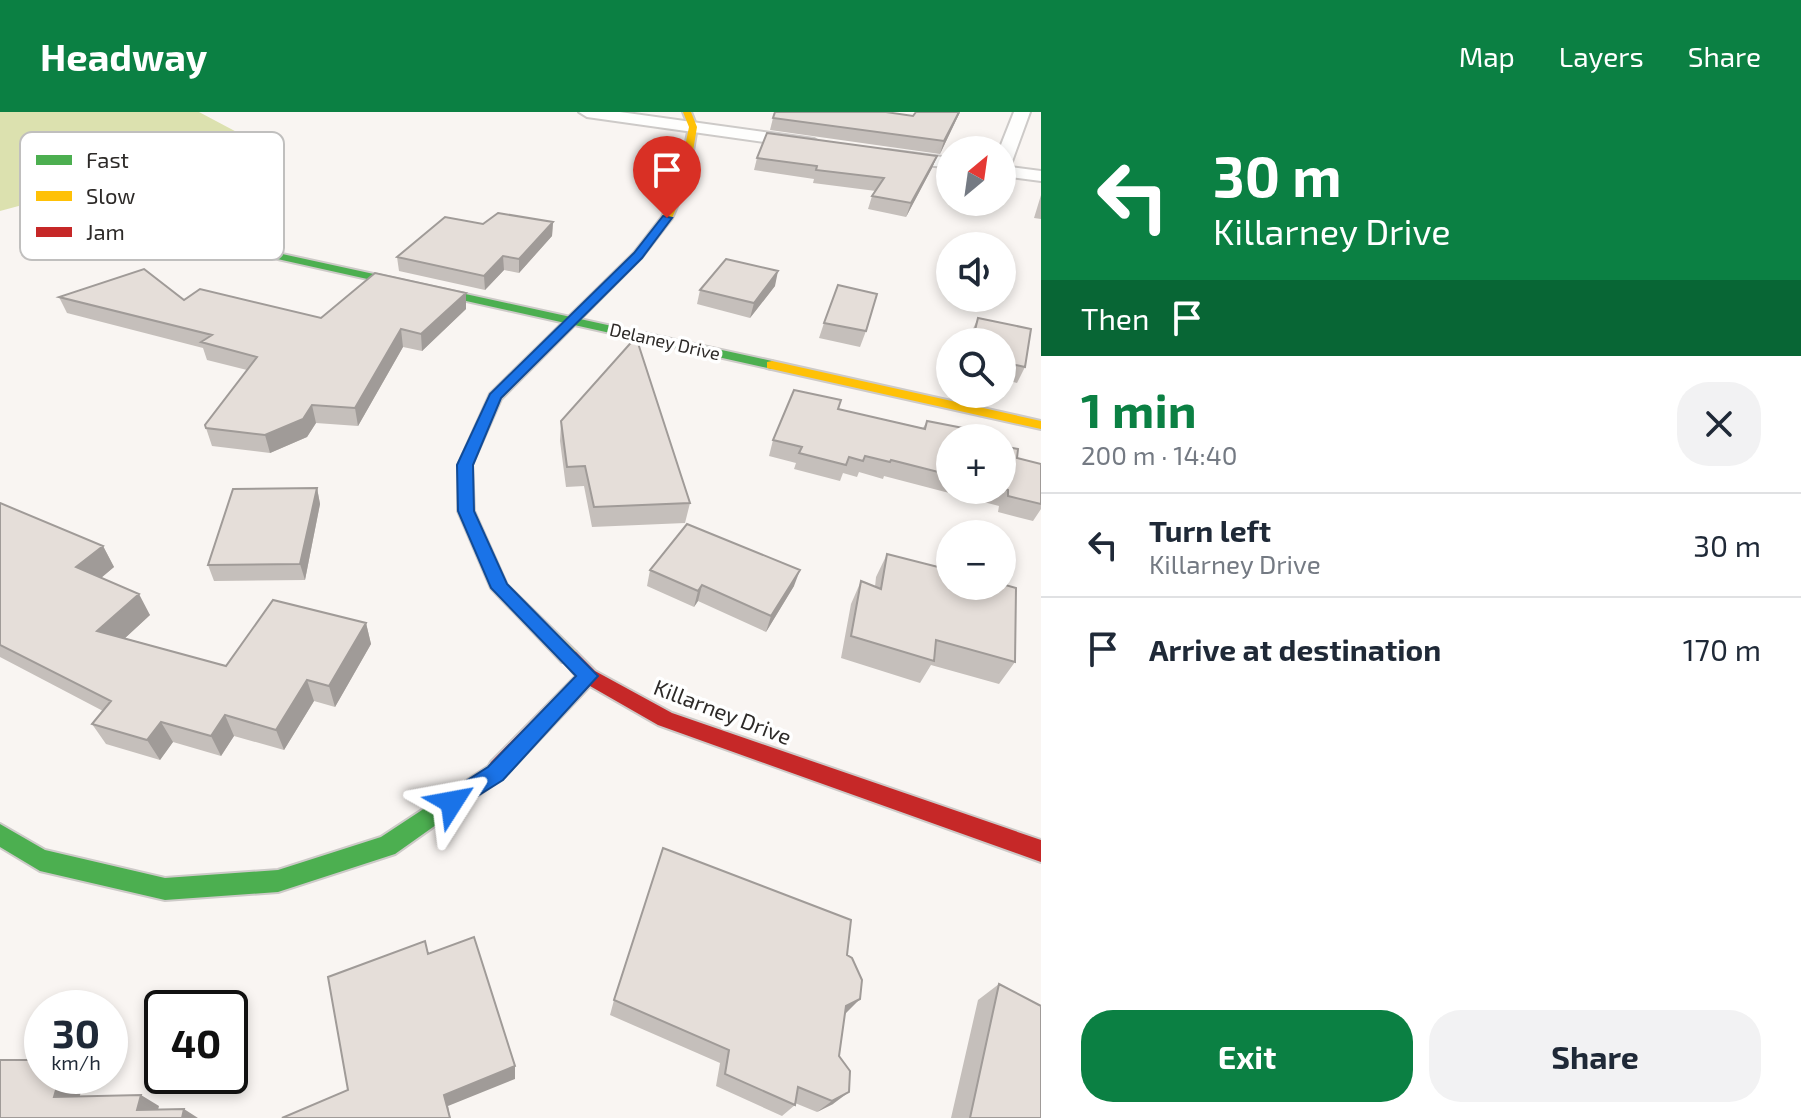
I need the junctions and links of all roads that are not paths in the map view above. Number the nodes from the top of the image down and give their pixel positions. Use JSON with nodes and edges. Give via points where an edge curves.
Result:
{"nodes":[{"id":1,"x":587,"y":112,"type":"edge"},
{"id":2,"x":1022,"y":112,"type":"edge"},
{"id":3,"x":690,"y":120,"type":"edge"},
{"id":4,"x":1013,"y":136,"type":"edge"},
{"id":5,"x":829,"y":146,"type":"edge"},
{"id":6,"x":875,"y":153,"type":"edge"},
{"id":7,"x":936,"y":161,"type":"edge"},
{"id":8,"x":1016,"y":171,"type":"edge"},
{"id":9,"x":1041,"y":176,"type":"edge"},
{"id":10,"x":284,"y":258,"type":"edge"},
{"id":11,"x":571,"y":321,"type":"junction"},
{"id":12,"x":1041,"y":425,"type":"edge"},
{"id":13,"x":588,"y":676,"type":"junction"},
{"id":14,"x":0,"y":834,"type":"edge"},
{"id":15,"x":1041,"y":851,"type":"edge"}],
"edges":[{"from":1,"to":3,"type":"street"},
{"from":2,"to":4,"type":"street"},
{"from":3,"to":5,"type":"street"},
{"from":3,"to":11,"type":"street","name":"Killarney Drive","via":[[683,181],[667,218],[638,255]]},
{"from":6,"to":7,"type":"street"},
{"from":8,"to":9,"type":"street"},
{"from":10,"to":11,"type":"street","name":"Delaney Drive"},
{"from":11,"to":12,"type":"street","name":"Delaney Drive"},
{"from":11,"to":13,"type":"street","name":"Killarney Drive","via":[[495,397],[465,465],[466,511],[500,588]]},
{"from":13,"to":14,"type":"street","via":[[495,773],[387,846],[278,881],[165,889],[40,860]]},
{"from":13,"to":15,"type":"street","name":"Killarney Drive","via":[[665,719]]}]}
